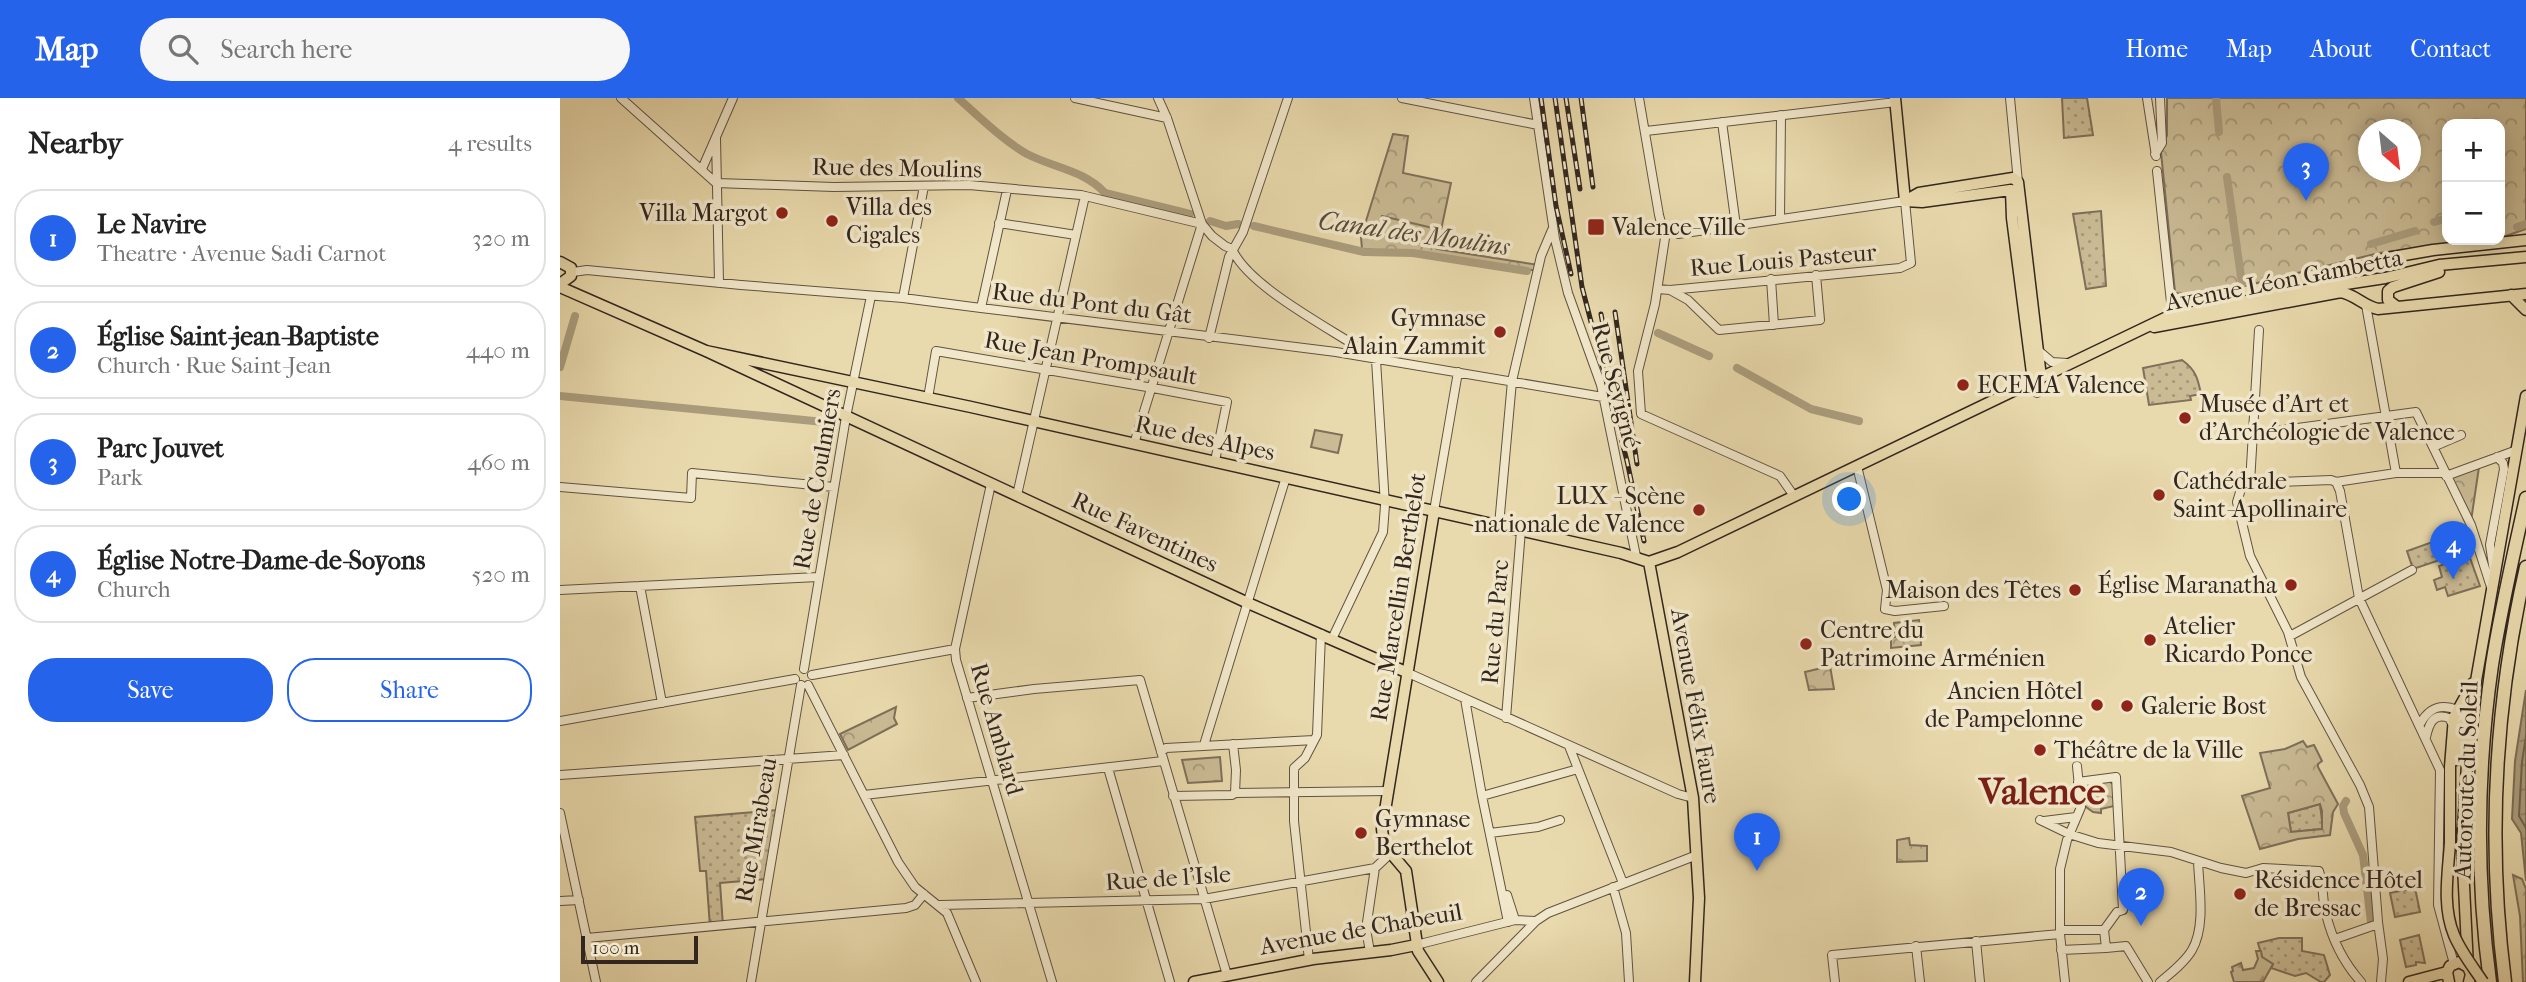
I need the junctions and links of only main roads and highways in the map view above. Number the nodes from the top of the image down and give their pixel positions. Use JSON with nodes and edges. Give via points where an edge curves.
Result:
{"nodes":[{"id":1,"x":1896,"y":100,"type":"edge"},
{"id":2,"x":2013,"y":186,"type":"junction"},
{"id":3,"x":2523,"y":239,"type":"edge"},
{"id":4,"x":2526,"y":257,"type":"edge"},
{"id":5,"x":2387,"y":258,"type":"junction"},
{"id":6,"x":560,"y":262,"type":"edge"},
{"id":7,"x":2526,"y":264,"type":"edge"},
{"id":8,"x":2410,"y":271,"type":"junction"},
{"id":9,"x":2440,"y":272,"type":"junction"},
{"id":10,"x":572,"y":274,"type":"junction"},
{"id":11,"x":560,"y":285,"type":"edge"},
{"id":12,"x":2340,"y":292,"type":"junction"},
{"id":13,"x":2526,"y":294,"type":"edge"},
{"id":14,"x":2280,"y":295,"type":"junction"},
{"id":15,"x":2511,"y":295,"type":"junction"},
{"id":16,"x":583,"y":297,"type":"junction"},
{"id":17,"x":2397,"y":307,"type":"junction"},
{"id":18,"x":2526,"y":310,"type":"edge"},
{"id":19,"x":2172,"y":320,"type":"junction"},
{"id":20,"x":706,"y":351,"type":"junction"},
{"id":21,"x":751,"y":360,"type":"junction"},
{"id":22,"x":745,"y":371,"type":"junction"},
{"id":23,"x":2037,"y":379,"type":"junction"},
{"id":24,"x":2526,"y":396,"type":"edge"},
{"id":25,"x":2526,"y":498,"type":"edge"},
{"id":26,"x":1434,"y":511,"type":"junction"},
{"id":27,"x":1649,"y":562,"type":"junction"},
{"id":28,"x":2526,"y":567,"type":"edge"},
{"id":29,"x":1406,"y":672,"type":"junction"},
{"id":30,"x":2476,"y":678,"type":"junction"},
{"id":31,"x":2473,"y":700,"type":"junction"},
{"id":32,"x":2458,"y":724,"type":"junction"},
{"id":33,"x":1416,"y":945,"type":"junction"},
{"id":34,"x":2454,"y":971,"type":"edge"},
{"id":35,"x":1194,"y":982,"type":"edge"},
{"id":36,"x":1438,"y":982,"type":"edge"},
{"id":37,"x":1695,"y":982,"type":"edge"},
{"id":38,"x":2411,"y":982,"type":"edge"},
{"id":39,"x":2469,"y":982,"type":"edge"},
{"id":40,"x":2483,"y":982,"type":"edge"},
{"id":41,"x":2490,"y":982,"type":"edge"},
{"id":42,"x":2505,"y":982,"type":"edge"}],
"edges":[{"from":1,"to":2,"type":"main road","via":[[1905,201],[1919,193]]},
{"from":2,"to":23,"type":"main road","via":[[2012,218]]},
{"from":2,"to":23,"type":"main road","via":[[2039,351]]},
{"from":3,"to":5,"type":"main road"},
{"from":4,"to":8,"type":"main road"},
{"from":5,"to":8,"type":"main road","via":[[2376,268],[2379,274]]},
{"from":5,"to":14,"type":"main road"},
{"from":6,"to":10,"type":"main road","via":[[571,268]]},
{"from":7,"to":9,"type":"main road"},
{"from":8,"to":14,"type":"main road","name":"Avenue Léon Gambetta"},
{"from":9,"to":12,"type":"main road","name":"Avenue Léon Gambetta"},
{"from":9,"to":17,"type":"main road","via":[[2388,291],[2388,300]]},
{"from":10,"to":11,"type":"main road"},
{"from":10,"to":16,"type":"main road"},
{"from":11,"to":16,"type":"main road","name":"Rue Faventines"},
{"from":12,"to":17,"type":"main road","via":[[2378,309]]},
{"from":12,"to":19,"type":"main road","name":"Avenue Léon Gambetta"},
{"from":13,"to":15,"type":"main road"},
{"from":14,"to":19,"type":"main road","name":"Avenue Léon Gambetta","via":[[2196,310]]},
{"from":15,"to":17,"type":"main road"},
{"from":15,"to":18,"type":"main road"},
{"from":16,"to":20,"type":"main road","name":"Rue Faventines"},
{"from":19,"to":23,"type":"main road","name":"Avenue Léon Gambetta","via":[[2137,331]]},
{"from":20,"to":21,"type":"main road","name":"Rue des Alpes"},
{"from":20,"to":22,"type":"main road","name":"Rue Faventines"},
{"from":21,"to":22,"type":"main road","via":[[744,363]]},
{"from":21,"to":26,"type":"main road","name":"Rue des Alpes"},
{"from":22,"to":29,"type":"main road","name":"Rue Faventines"},
{"from":23,"to":27,"type":"main road","name":"Avenue Léon Gambetta"},
{"from":24,"to":30,"type":"main road"},
{"from":25,"to":41,"type":"highway","name":"Autoroute du Soleil","via":[[2499,625],[2484,737],[2481,880]]},
{"from":26,"to":27,"type":"main road","name":"Rue des Alpes"},
{"from":26,"to":29,"type":"main road","name":"Rue Marcellin Berthelot"},
{"from":27,"to":37,"type":"main road","name":"Avenue Félix Faure","via":[[1693,798],[1699,922]]},
{"from":28,"to":42,"type":"highway","name":"Autoroute du Soleil","via":[[2507,668],[2495,804]]},
{"from":29,"to":33,"type":"main road","name":"Rue Marcellin Berthelot","via":[[1382,829],[1384,845],[1406,871]]},
{"from":30,"to":31,"type":"main road"},
{"from":30,"to":32,"type":"main road","via":[[2457,710]]},
{"from":31,"to":32,"type":"main road"},
{"from":31,"to":34,"type":"main road"},
{"from":32,"to":40,"type":"main road","bridge":true,"via":[[2449,919]]},
{"from":33,"to":35,"type":"main road","name":"Avenue de Chabeuil"},
{"from":33,"to":36,"type":"main road"},
{"from":34,"to":38,"type":"main road"},
{"from":34,"to":39,"type":"main road","via":[[2471,974]]}]}
